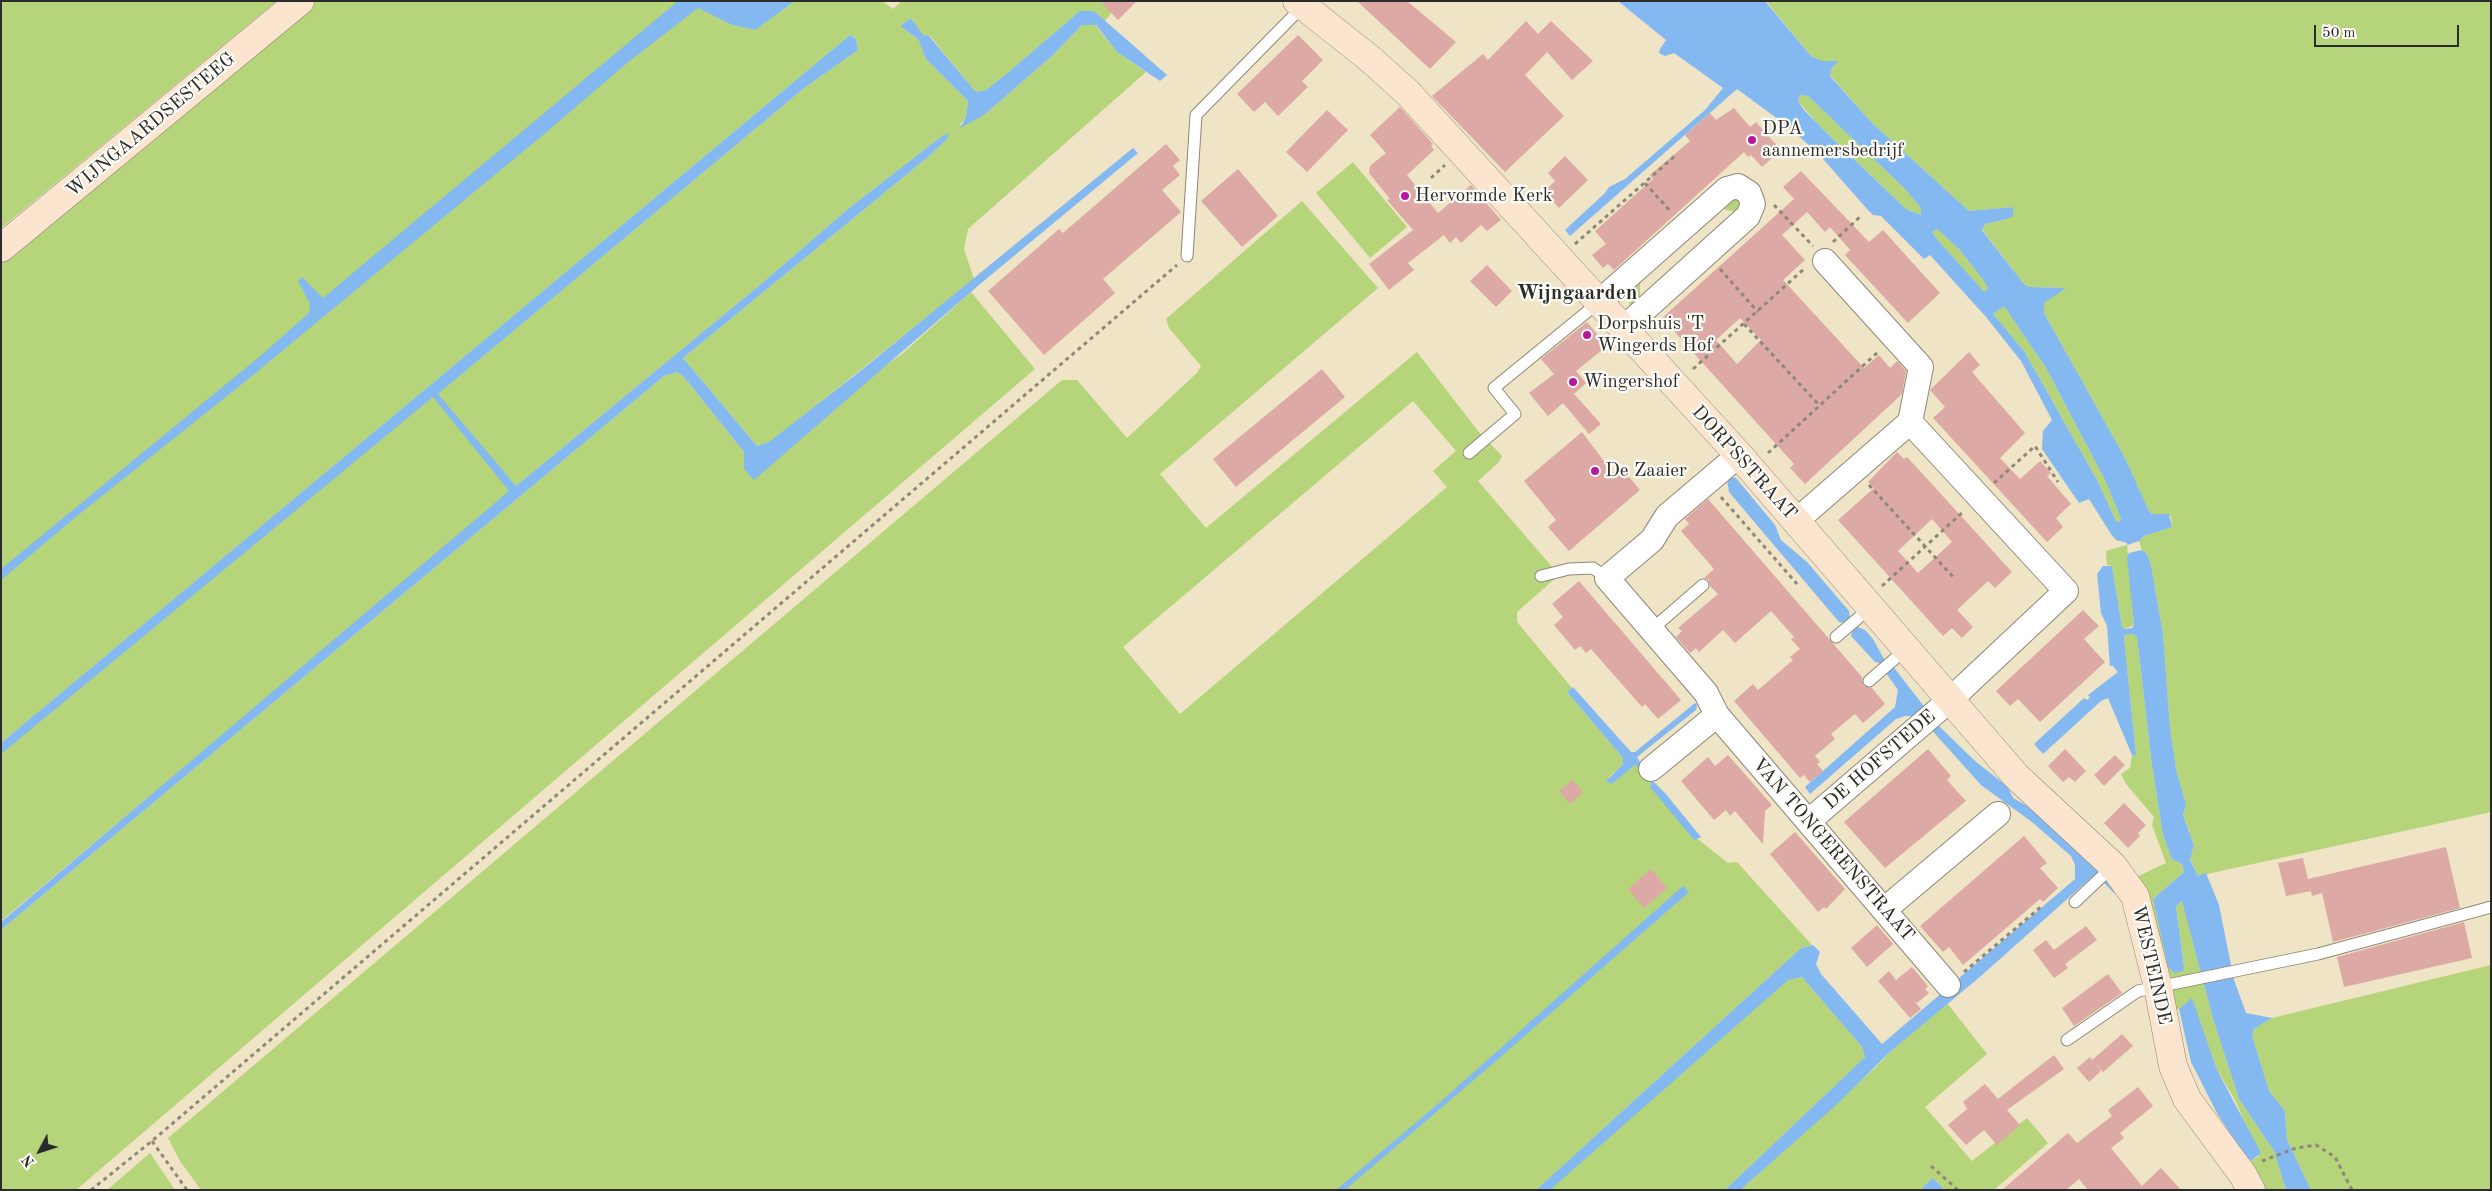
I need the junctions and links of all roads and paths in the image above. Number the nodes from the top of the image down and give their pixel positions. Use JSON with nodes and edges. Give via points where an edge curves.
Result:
{"nodes":[{"id":1,"x":300,"y":1,"type":"edge"},
{"id":2,"x":1300,"y":4,"type":"edge"},
{"id":3,"x":1676,"y":155,"type":"dead end"},
{"id":4,"x":1645,"y":182,"type":"junction"},
{"id":5,"x":1749,"y":193,"type":"junction"},
{"id":6,"x":1862,"y":215,"type":"dead end"},
{"id":7,"x":1684,"y":227,"type":"junction"},
{"id":8,"x":1,"y":248,"type":"edge"},
{"id":9,"x":1706,"y":253,"type":"junction"},
{"id":10,"x":1187,"y":256,"type":"joint"},
{"id":11,"x":1822,"y":258,"type":"junction"},
{"id":12,"x":1558,"y":259,"type":"junction"},
{"id":13,"x":1599,"y":302,"type":"junction"},
{"id":14,"x":1758,"y":312,"type":"junction"},
{"id":15,"x":1744,"y":324,"type":"junction"},
{"id":16,"x":1624,"y":328,"type":"junction"},
{"id":17,"x":1894,"y":338,"type":"junction"},
{"id":18,"x":1675,"y":385,"type":"junction"},
{"id":19,"x":1820,"y":406,"type":"junction"},
{"id":20,"x":1910,"y":422,"type":"junction"},
{"id":21,"x":1469,"y":452,"type":"dead end"},
{"id":22,"x":1745,"y":462,"type":"junction"},
{"id":23,"x":1855,"y":470,"type":"junction"},
{"id":24,"x":1707,"y":481,"type":"junction"},
{"id":25,"x":1796,"y":521,"type":"junction"},
{"id":26,"x":1541,"y":576,"type":"dead end"},
{"id":27,"x":1608,"y":578,"type":"junction"},
{"id":28,"x":1955,"y":579,"type":"dead end"},
{"id":29,"x":1797,"y":584,"type":"dead end"},
{"id":30,"x":1703,"y":585,"type":"dead end"},
{"id":31,"x":1862,"y":615,"type":"junction"},
{"id":32,"x":1650,"y":630,"type":"junction"},
{"id":33,"x":1840,"y":634,"type":"dead end"},
{"id":34,"x":1898,"y":656,"type":"junction"},
{"id":35,"x":1869,"y":681,"type":"dead end"},
{"id":36,"x":1934,"y":713,"type":"junction"},
{"id":37,"x":1717,"y":715,"type":"junction"},
{"id":38,"x":1651,"y":770,"type":"dead end"},
{"id":39,"x":1998,"y":814,"type":"dead end"},
{"id":40,"x":1809,"y":821,"type":"junction"},
{"id":41,"x":2105,"y":873,"type":"junction"},
{"id":42,"x":2075,"y":902,"type":"dead end"},
{"id":43,"x":2042,"y":906,"type":"dead end"},
{"id":44,"x":2491,"y":907,"type":"edge"},
{"id":45,"x":1884,"y":910,"type":"junction"},
{"id":46,"x":1948,"y":985,"type":"joint"},
{"id":47,"x":2158,"y":987,"type":"junction"},
{"id":48,"x":2067,"y":1040,"type":"dead end"},
{"id":49,"x":152,"y":1141,"type":"junction"},
{"id":50,"x":2266,"y":1158,"type":"dead end"},
{"id":51,"x":1931,"y":1166,"type":"dead end"},
{"id":52,"x":91,"y":1190,"type":"edge"},
{"id":53,"x":187,"y":1190,"type":"edge"},
{"id":54,"x":1958,"y":1190,"type":"edge"},
{"id":55,"x":2251,"y":1190,"type":"edge"},
{"id":56,"x":2352,"y":1190,"type":"edge"}],
"edges":[{"from":1,"to":8,"type":"street","name":"WIJNGAARDSESTEEG"},
{"from":2,"to":10,"type":"lane","via":[[1196,115]]},
{"from":2,"to":12,"type":"street","name":"DORPSSTRAAT","via":[[1408,93]]},
{"from":3,"to":4,"type":"path"},
{"from":4,"to":7,"type":"path"},
{"from":4,"to":12,"type":"path"},
{"from":5,"to":7,"type":"street","via":[[1738,186],[1727,189]]},
{"from":5,"to":9,"type":"street","via":[[1753,204],[1748,216]]},
{"from":5,"to":11,"type":"path","via":[[1770,202]]},
{"from":6,"to":11,"type":"path"},
{"from":7,"to":13,"type":"street"},
{"from":9,"to":14,"type":"path"},
{"from":9,"to":16,"type":"street"},
{"from":10,"to":49,"type":"path"},
{"from":11,"to":14,"type":"path"},
{"from":11,"to":17,"type":"street"},
{"from":12,"to":13,"type":"street","name":"DORPSSTRAAT"},
{"from":13,"to":16,"type":"street","name":"DORPSSTRAAT"},
{"from":13,"to":21,"type":"lane","via":[[1494,388],[1515,414]]},
{"from":14,"to":15,"type":"path"},
{"from":15,"to":18,"type":"path"},
{"from":15,"to":19,"type":"path"},
{"from":16,"to":18,"type":"street","name":"DORPSSTRAAT"},
{"from":17,"to":19,"type":"path"},
{"from":17,"to":20,"type":"street","via":[[1921,367]]},
{"from":18,"to":22,"type":"street","name":"DORPSSTRAAT"},
{"from":19,"to":22,"type":"path"},
{"from":20,"to":23,"type":"street"},
{"from":20,"to":36,"type":"street","name":"DE HOFSTEDE","via":[[2066,592]]},
{"from":22,"to":24,"type":"street"},
{"from":22,"to":25,"type":"street","name":"DORPSSTRAAT"},
{"from":23,"to":25,"type":"street"},
{"from":23,"to":28,"type":"path"},
{"from":24,"to":27,"type":"street","via":[[1668,516],[1652,540]]},
{"from":24,"to":29,"type":"path"},
{"from":25,"to":31,"type":"street","name":"DORPSSTRAAT"},
{"from":26,"to":27,"type":"lane","via":[[1569,569],[1593,568]]},
{"from":27,"to":32,"type":"street","name":"VAN TONGERENSTRAAT"},
{"from":30,"to":32,"type":"lane"},
{"from":31,"to":33,"type":"lane"},
{"from":31,"to":34,"type":"street","name":"DORPSSTRAAT"},
{"from":32,"to":37,"type":"street","name":"VAN TONGERENSTRAAT","via":[[1706,693]]},
{"from":34,"to":35,"type":"lane"},
{"from":34,"to":36,"type":"street","name":"DORPSSTRAAT"},
{"from":36,"to":40,"type":"street","name":"DE HOFSTEDE"},
{"from":36,"to":41,"type":"street","name":"WESTEINDE","via":[[2028,788]]},
{"from":37,"to":38,"type":"street"},
{"from":37,"to":40,"type":"street","name":"VAN TONGERENSTRAAT"},
{"from":39,"to":45,"type":"street"},
{"from":40,"to":45,"type":"street","name":"VAN TONGERENSTRAAT"},
{"from":41,"to":42,"type":"lane"},
{"from":41,"to":47,"type":"street","name":"WESTEINDE","via":[[2135,896]]},
{"from":43,"to":46,"type":"path"},
{"from":44,"to":47,"type":"lane","via":[[2318,954]]},
{"from":45,"to":46,"type":"street","name":"VAN TONGERENSTRAAT"},
{"from":47,"to":48,"type":"lane","via":[[2138,991]]},
{"from":47,"to":55,"type":"street","name":"WESTEINDE","via":[[2173,1066],[2187,1098]]},
{"from":49,"to":52,"type":"path"},
{"from":49,"to":53,"type":"path"},
{"from":50,"to":56,"type":"path","via":[[2316,1145],[2335,1157]]},
{"from":51,"to":54,"type":"path"}]}
